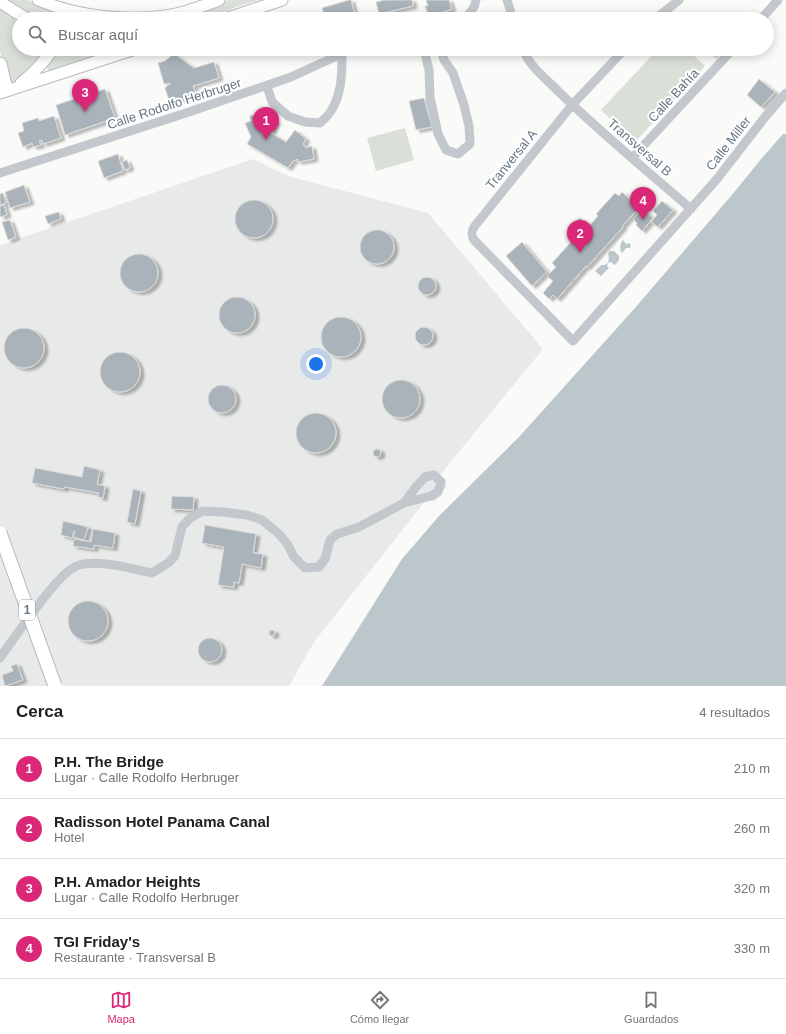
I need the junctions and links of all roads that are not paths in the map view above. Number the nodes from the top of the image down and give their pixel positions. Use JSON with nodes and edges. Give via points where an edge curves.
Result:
{"nodes":[{"id":1,"x":38,"y":0,"type":"edge"},
{"id":2,"x":219,"y":0,"type":"edge"},
{"id":3,"x":282,"y":0,"type":"edge"},
{"id":4,"x":476,"y":0,"type":"edge"},
{"id":5,"x":507,"y":0,"type":"edge"},
{"id":6,"x":679,"y":0,"type":"edge"},
{"id":7,"x":778,"y":0,"type":"edge"},
{"id":8,"x":0,"y":2,"type":"edge"},
{"id":9,"x":16,"y":12,"type":"edge"},
{"id":10,"x":80,"y":12,"type":"edge"},
{"id":11,"x":184,"y":12,"type":"edge"},
{"id":12,"x":246,"y":12,"type":"edge"},
{"id":13,"x":470,"y":12,"type":"edge"},
{"id":14,"x":511,"y":12,"type":"edge"},
{"id":15,"x":664,"y":12,"type":"edge"},
{"id":16,"x":767,"y":12,"type":"edge"},
{"id":17,"x":49,"y":56,"type":"edge"},
{"id":18,"x":113,"y":56,"type":"edge"},
{"id":19,"x":338,"y":56,"type":"edge"},
{"id":20,"x":342,"y":56,"type":"edge"},
{"id":21,"x":426,"y":56,"type":"edge"},
{"id":22,"x":443,"y":56,"type":"edge"},
{"id":23,"x":526,"y":56,"type":"edge"},
{"id":24,"x":618,"y":56,"type":"edge"},
{"id":25,"x":727,"y":56,"type":"edge"},
{"id":26,"x":0,"y":64,"type":"edge"},
{"id":27,"x":267,"y":86,"type":"junction"},
{"id":28,"x":7,"y":90,"type":"edge"},
{"id":29,"x":786,"y":93,"type":"edge"},
{"id":30,"x":572,"y":105,"type":"junction"},
{"id":31,"x":632,"y":158,"type":"junction"},
{"id":32,"x":0,"y":173,"type":"edge"},
{"id":33,"x":691,"y":209,"type":"junction"},
{"id":34,"x":472,"y":231,"type":"joint"},
{"id":35,"x":404,"y":503,"type":"dead end"},
{"id":36,"x":0,"y":533,"type":"edge"},
{"id":37,"x":0,"y":658,"type":"edge"},
{"id":38,"x":55,"y":686,"type":"edge"}],
"edges":[{"from":1,"to":10,"type":"main road"},
{"from":2,"to":11,"type":"main road"},
{"from":3,"to":12,"type":"main road"},
{"from":4,"to":13,"type":"street"},
{"from":5,"to":14,"type":"street"},
{"from":6,"to":15,"type":"street"},
{"from":7,"to":16,"type":"street"},
{"from":8,"to":9,"type":"main road"},
{"from":17,"to":28,"type":"main road","via":[[37,70]]},
{"from":18,"to":28,"type":"main road"},
{"from":19,"to":27,"type":"street","name":"Calle Rodolfo Herbruger"},
{"from":20,"to":27,"type":"street","via":[[342,76],[337,98],[330,112],[320,123],[305,122],[288,116],[272,102]]},
{"from":21,"to":22,"type":"street","via":[[430,97],[438,134],[446,150],[458,154],[470,144],[468,126],[453,73]]},
{"from":23,"to":30,"type":"street","name":"Transversal B"},
{"from":24,"to":30,"type":"street","name":"Tranversal A"},
{"from":25,"to":31,"type":"street","name":"Calle Bahía"},
{"from":26,"to":28,"type":"highway"},
{"from":27,"to":32,"type":"street","name":"Calle Rodolfo Herbruger"},
{"from":29,"to":33,"type":"street","name":"Calle Miller"},
{"from":30,"to":31,"type":"street","name":"Transversal B"},
{"from":30,"to":34,"type":"street","name":"Tranversal A"},
{"from":31,"to":33,"type":"street","name":"Transversal B"},
{"from":33,"to":34,"type":"street","name":"Calle Miller","via":[[573,341],[474,240]]},
{"from":35,"to":37,"type":"street","via":[[359,527],[337,534],[330,540],[325,559],[319,567],[305,568],[294,557],[279,534],[262,520],[247,515],[203,512],[190,518],[182,527],[175,556],[152,573],[103,564],[78,565],[68,571],[23,624]]},
{"from":36,"to":38,"type":"highway","number":"1","bridge":true}]}
